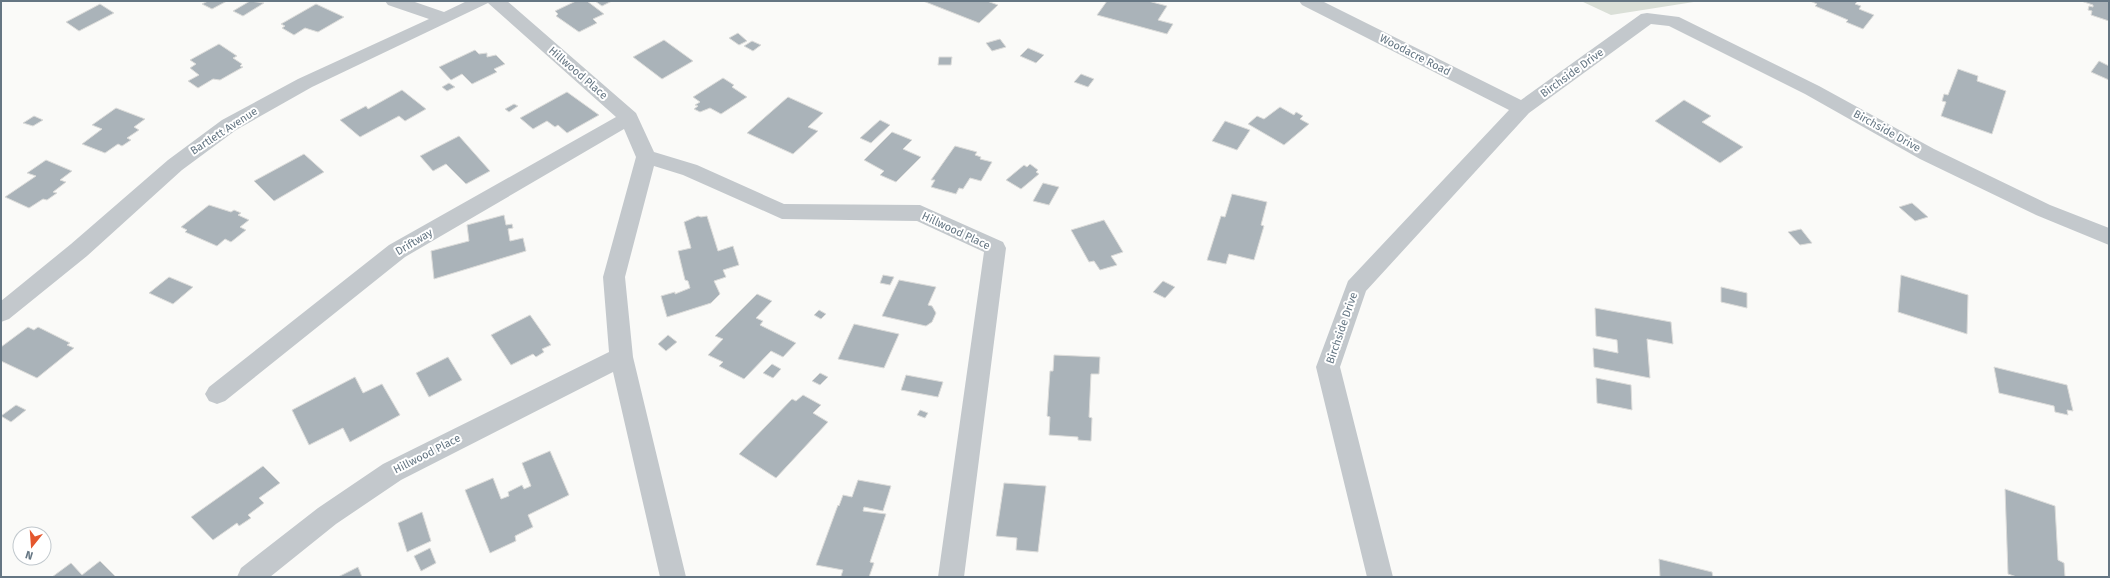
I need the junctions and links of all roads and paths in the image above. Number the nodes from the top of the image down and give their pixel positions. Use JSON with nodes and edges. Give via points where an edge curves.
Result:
{"nodes":[{"id":1,"x":394,"y":1,"type":"edge"},
{"id":2,"x":481,"y":1,"type":"edge"},
{"id":3,"x":496,"y":1,"type":"edge"},
{"id":4,"x":1308,"y":1,"type":"edge"},
{"id":5,"x":445,"y":18,"type":"junction"},
{"id":6,"x":1522,"y":108,"type":"junction"},
{"id":7,"x":629,"y":118,"type":"junction"},
{"id":8,"x":646,"y":156,"type":"junction"},
{"id":9,"x":2109,"y":237,"type":"edge"},
{"id":10,"x":1,"y":313,"type":"edge"},
{"id":11,"x":621,"y":357,"type":"junction"},
{"id":12,"x":218,"y":394,"type":"dead end"},
{"id":13,"x":250,"y":577,"type":"edge"},
{"id":14,"x":673,"y":577,"type":"edge"},
{"id":15,"x":951,"y":577,"type":"edge"},
{"id":16,"x":1380,"y":577,"type":"edge"}],
"edges":[{"from":1,"to":5,"type":"street"},
{"from":2,"to":5,"type":"street","name":"Bartlett Avenue"},
{"from":3,"to":7,"type":"street","name":"Hillwood Place"},
{"from":4,"to":6,"type":"street","name":"Woodacre Road"},
{"from":5,"to":10,"type":"street","name":"Bartlett Avenue","via":[[305,83],[229,125],[175,165],[79,250]]},
{"from":6,"to":9,"type":"street","name":"Birchside Drive","via":[[1647,18],[1673,21],[1812,90],[1927,154],[2044,210]]},
{"from":6,"to":16,"type":"street","name":"Birchside Drive","via":[[1356,287],[1328,367]]},
{"from":7,"to":8,"type":"street","name":"Hillwood Place"},
{"from":7,"to":12,"type":"street","name":"Driftway","via":[[397,251]]},
{"from":8,"to":11,"type":"street","via":[[614,277]]},
{"from":8,"to":15,"type":"street","name":"Hillwood Place","via":[[690,170],[782,211],[920,214],[995,248]]},
{"from":11,"to":13,"type":"street","name":"Hillwood Place","via":[[392,472],[327,516]]},
{"from":11,"to":14,"type":"street"}]}
